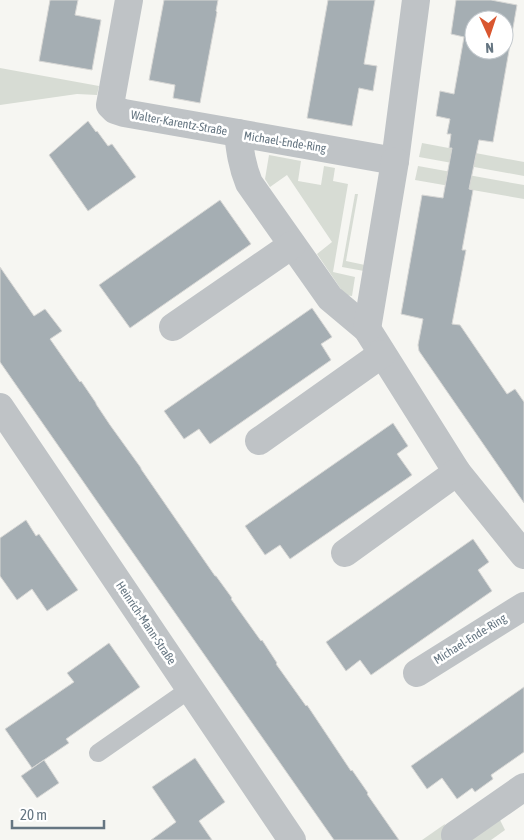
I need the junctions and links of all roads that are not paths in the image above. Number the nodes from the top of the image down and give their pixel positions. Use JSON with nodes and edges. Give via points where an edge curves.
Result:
{"nodes":[{"id":1,"x":129,"y":0,"type":"edge"},
{"id":2,"x":416,"y":0,"type":"edge"},
{"id":3,"x":238,"y":133,"type":"junction"},
{"id":4,"x":395,"y":160,"type":"junction"},
{"id":5,"x":292,"y":245,"type":"junction"},
{"id":6,"x":173,"y":327,"type":"dead end"},
{"id":7,"x":367,"y":329,"type":"junction"},
{"id":8,"x":382,"y":354,"type":"junction"},
{"id":9,"x":0,"y":407,"type":"edge"},
{"id":10,"x":259,"y":441,"type":"dead end"},
{"id":11,"x":458,"y":472,"type":"junction"},
{"id":12,"x":346,"y":553,"type":"dead end"},
{"id":13,"x":524,"y":555,"type":"edge"},
{"id":14,"x":524,"y":606,"type":"edge"},
{"id":15,"x":417,"y":673,"type":"dead end"},
{"id":16,"x":190,"y":689,"type":"junction"},
{"id":17,"x":98,"y":753,"type":"dead end"},
{"id":18,"x":523,"y":789,"type":"edge"},
{"id":19,"x":455,"y":834,"type":"dead end"},
{"id":20,"x":292,"y":840,"type":"edge"}],
"edges":[{"from":1,"to":3,"type":"street","name":"Walter-Karentz-Straße","via":[[110,106],[124,114]]},
{"from":2,"to":4,"type":"street"},
{"from":3,"to":4,"type":"street","name":"Michael-Ende-Ring"},
{"from":3,"to":5,"type":"street","name":"Michael-Ende-Ring","via":[[240,158],[249,183]]},
{"from":4,"to":7,"type":"street"},
{"from":5,"to":6,"type":"street"},
{"from":5,"to":7,"type":"street","name":"Michael-Ende-Ring","via":[[330,298]]},
{"from":7,"to":8,"type":"street","name":"Michael-Ende-Ring"},
{"from":8,"to":10,"type":"street"},
{"from":8,"to":11,"type":"street","name":"Michael-Ende-Ring"},
{"from":9,"to":16,"type":"street","name":"Heinrich-Mann-Straße"},
{"from":11,"to":12,"type":"street"},
{"from":11,"to":13,"type":"street","name":"Michael-Ende-Ring"},
{"from":14,"to":15,"type":"street","name":"Michael-Ende-Ring"},
{"from":16,"to":17,"type":"lane"},
{"from":16,"to":20,"type":"street","name":"Heinrich-Mann-Straße"},
{"from":18,"to":19,"type":"street"}]}
